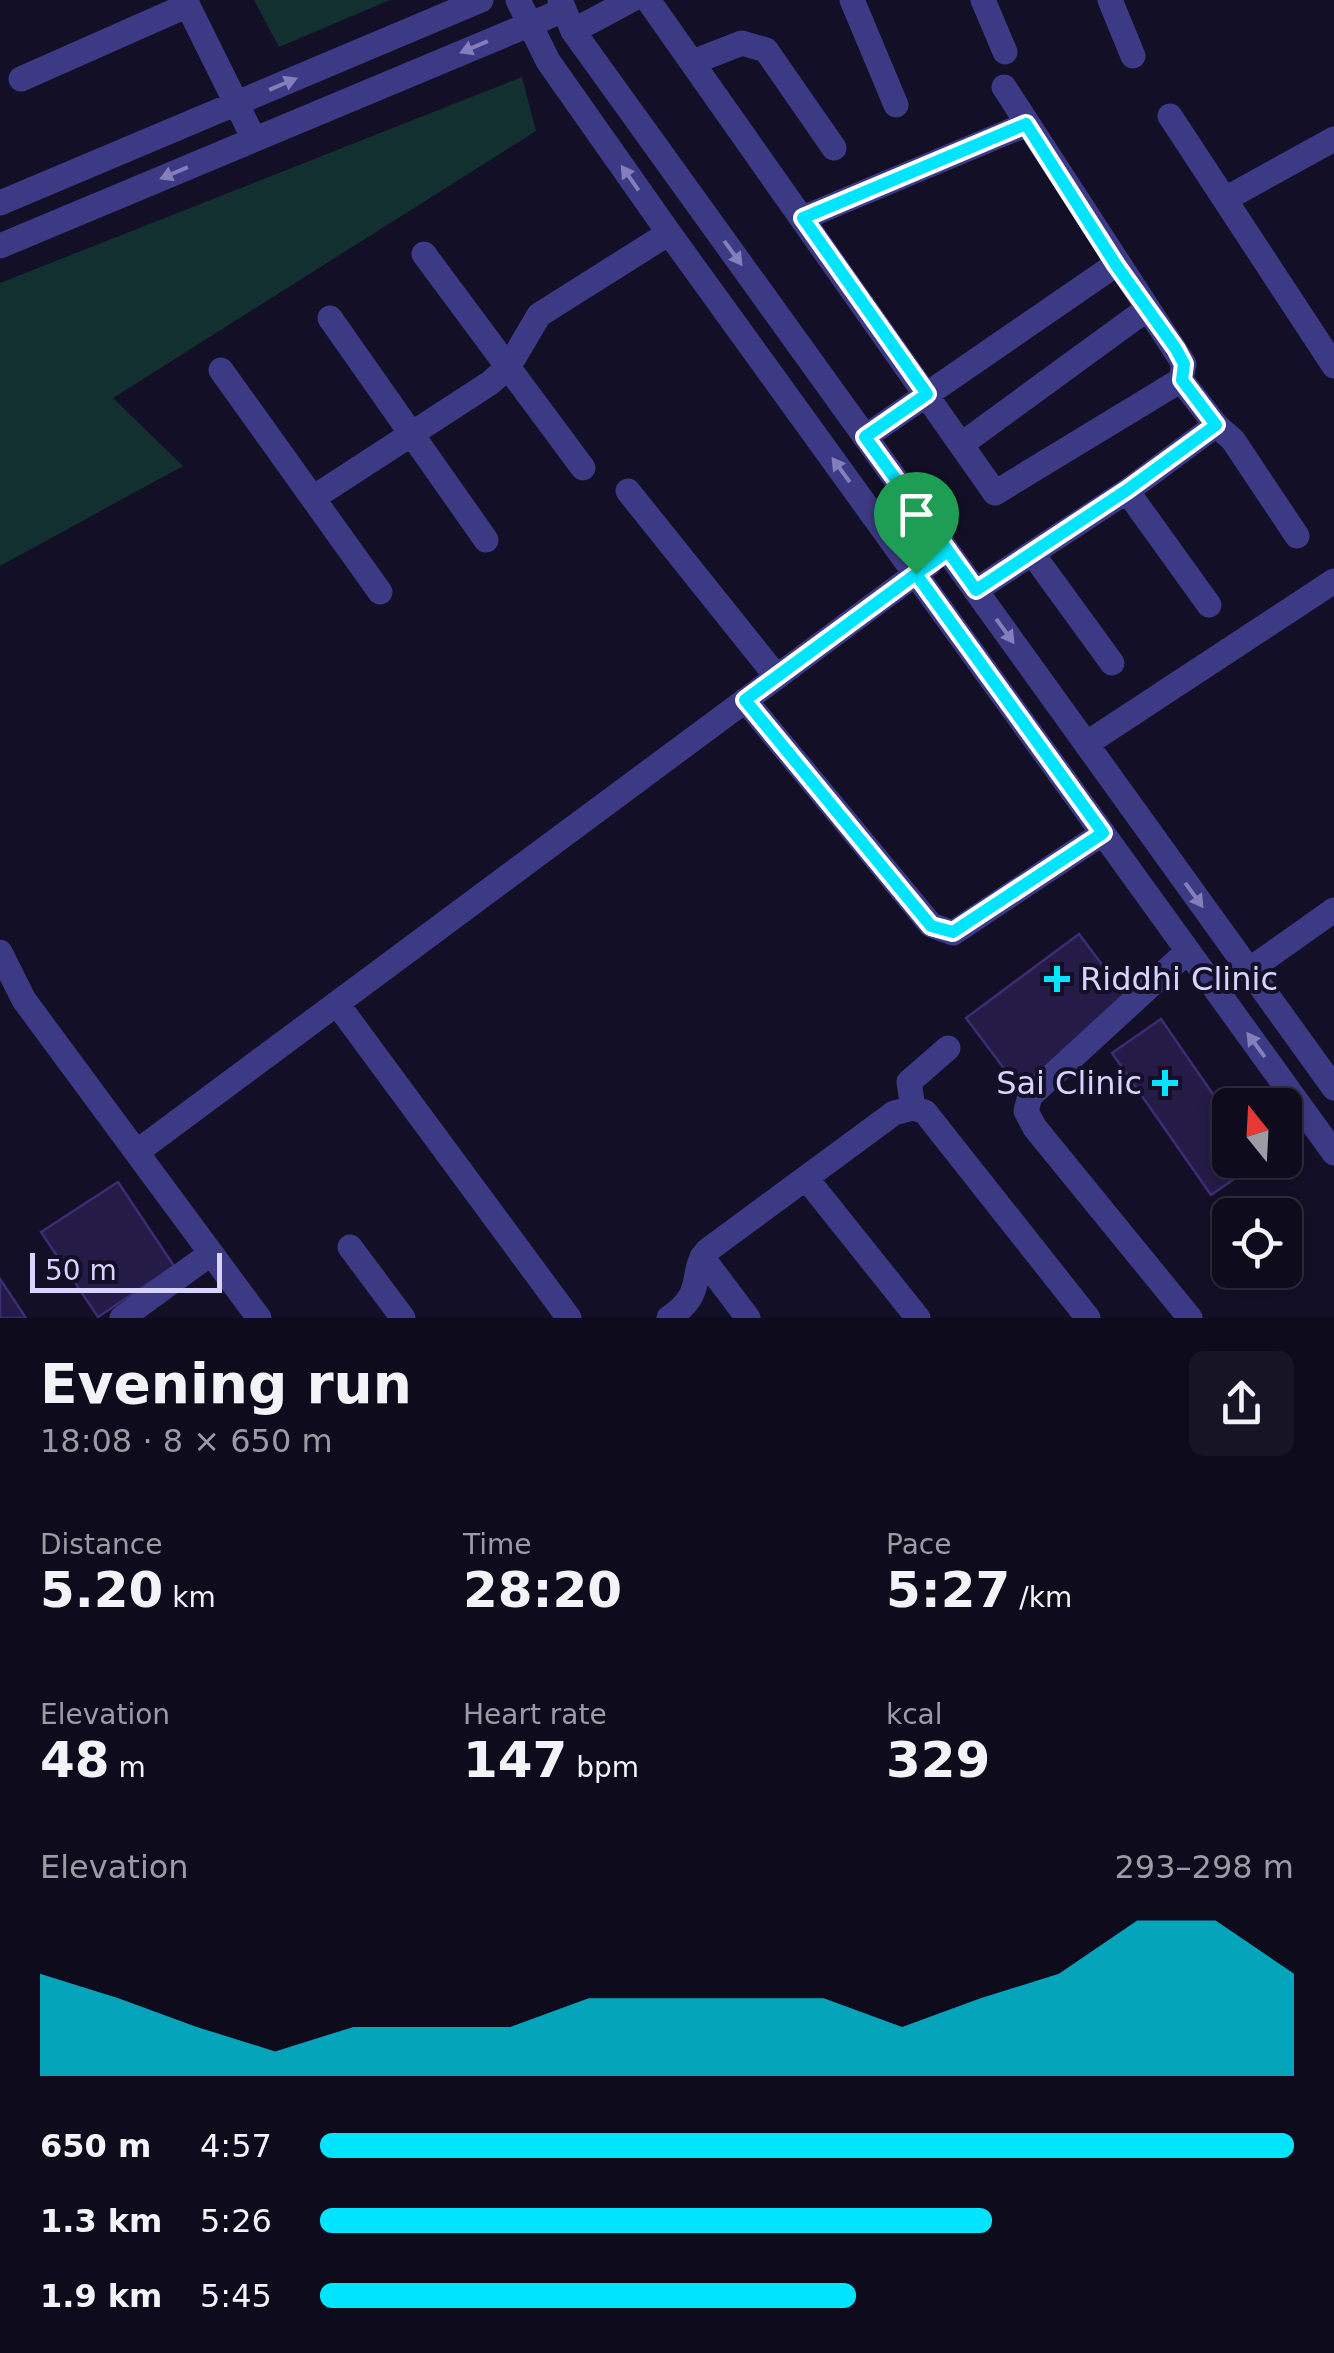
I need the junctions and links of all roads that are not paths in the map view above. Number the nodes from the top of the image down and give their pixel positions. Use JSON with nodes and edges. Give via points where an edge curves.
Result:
{"nodes":[{"id":1,"x":481,"y":0,"type":"edge"},
{"id":2,"x":518,"y":0,"type":"edge"},
{"id":3,"x":631,"y":0,"type":"edge"},
{"id":4,"x":648,"y":0,"type":"edge"},
{"id":5,"x":852,"y":0,"type":"edge"},
{"id":6,"x":983,"y":0,"type":"edge"},
{"id":7,"x":1110,"y":0,"type":"edge"},
{"id":8,"x":186,"y":2,"type":"edge"},
{"id":9,"x":566,"y":14,"type":"edge"},
{"id":10,"x":527,"y":25,"type":"junction"},
{"id":11,"x":1005,"y":52,"type":"dead end"},
{"id":12,"x":1133,"y":56,"type":"dead end"},
{"id":13,"x":693,"y":62,"type":"junction"},
{"id":14,"x":21,"y":79,"type":"dead end"},
{"id":15,"x":1004,"y":87,"type":"dead end"},
{"id":16,"x":235,"y":104,"type":"junction"},
{"id":17,"x":896,"y":106,"type":"dead end"},
{"id":18,"x":1170,"y":116,"type":"dead end"},
{"id":19,"x":1026,"y":124,"type":"junction"},
{"id":20,"x":254,"y":139,"type":"junction"},
{"id":21,"x":1334,"y":139,"type":"edge"},
{"id":22,"x":834,"y":148,"type":"dead end"},
{"id":23,"x":1227,"y":198,"type":"junction"},
{"id":24,"x":0,"y":203,"type":"edge"},
{"id":25,"x":803,"y":218,"type":"junction"},
{"id":26,"x":669,"y":233,"type":"junction"},
{"id":27,"x":0,"y":246,"type":"edge"},
{"id":28,"x":424,"y":254,"type":"dead end"},
{"id":29,"x":1116,"y":265,"type":"junction"},
{"id":30,"x":1147,"y":309,"type":"junction"},
{"id":31,"x":330,"y":318,"type":"dead end"},
{"id":32,"x":509,"y":366,"type":"junction"},
{"id":33,"x":1334,"y":366,"type":"edge"},
{"id":34,"x":222,"y":370,"type":"dead end"},
{"id":35,"x":1182,"y":380,"type":"junction"},
{"id":36,"x":927,"y":394,"type":"junction"},
{"id":37,"x":1216,"y":425,"type":"junction"},
{"id":38,"x":413,"y":436,"type":"junction"},
{"id":39,"x":865,"y":437,"type":"junction"},
{"id":40,"x":962,"y":444,"type":"junction"},
{"id":41,"x":583,"y":468,"type":"dead end"},
{"id":42,"x":1127,"y":490,"type":"junction"},
{"id":43,"x":628,"y":491,"type":"dead end"},
{"id":44,"x":313,"y":498,"type":"junction"},
{"id":45,"x":1297,"y":536,"type":"dead end"},
{"id":46,"x":486,"y":540,"type":"dead end"},
{"id":47,"x":948,"y":551,"type":"junction"},
{"id":48,"x":1032,"y":553,"type":"junction"},
{"id":49,"x":916,"y":574,"type":"junction"},
{"id":50,"x":1334,"y":580,"type":"edge"},
{"id":51,"x":976,"y":590,"type":"junction"},
{"id":52,"x":380,"y":592,"type":"dead end"},
{"id":53,"x":1209,"y":605,"type":"dead end"},
{"id":54,"x":1112,"y":663,"type":"dead end"},
{"id":55,"x":776,"y":677,"type":"junction"},
{"id":56,"x":745,"y":700,"type":"junction"},
{"id":57,"x":1086,"y":744,"type":"junction"},
{"id":58,"x":1103,"y":833,"type":"junction"},
{"id":59,"x":1334,"y":910,"type":"edge"},
{"id":60,"x":1188,"y":951,"type":"junction"},
{"id":61,"x":0,"y":952,"type":"edge"},
{"id":62,"x":1248,"y":970,"type":"junction"},
{"id":63,"x":24,"y":1000,"type":"junction"},
{"id":64,"x":338,"y":1005,"type":"junction"},
{"id":65,"x":0,"y":1012,"type":"edge"},
{"id":66,"x":948,"y":1048,"type":"dead end"},
{"id":67,"x":1334,"y":1088,"type":"edge"},
{"id":68,"x":913,"y":1108,"type":"junction"},
{"id":69,"x":138,"y":1151,"type":"junction"},
{"id":70,"x":1334,"y":1153,"type":"edge"},
{"id":71,"x":806,"y":1178,"type":"junction"},
{"id":72,"x":350,"y":1247,"type":"dead end"},
{"id":73,"x":210,"y":1254,"type":"junction"},
{"id":74,"x":702,"y":1258,"type":"junction"},
{"id":75,"x":122,"y":1318,"type":"edge"},
{"id":76,"x":259,"y":1318,"type":"edge"},
{"id":77,"x":403,"y":1318,"type":"edge"},
{"id":78,"x":569,"y":1318,"type":"edge"},
{"id":79,"x":669,"y":1318,"type":"edge"},
{"id":80,"x":748,"y":1318,"type":"edge"},
{"id":81,"x":918,"y":1318,"type":"edge"},
{"id":82,"x":1088,"y":1318,"type":"edge"},
{"id":83,"x":1190,"y":1318,"type":"edge"}],
"edges":[{"from":16,"to":1,"type":"street","one_way":true},
{"from":2,"to":10,"type":"street"},
{"from":3,"to":9,"type":"street"},
{"from":4,"to":13,"type":"street"},
{"from":5,"to":17,"type":"street"},
{"from":6,"to":11,"type":"street"},
{"from":7,"to":12,"type":"street"},
{"from":8,"to":14,"type":"street"},
{"from":8,"to":16,"type":"street"},
{"from":9,"to":10,"type":"street"},
{"from":9,"to":39,"type":"street","one_way":true},
{"from":10,"to":20,"type":"street","one_way":true},
{"from":26,"to":10,"type":"street","one_way":true},
{"from":13,"to":22,"type":"street","via":[[742,42],[766,50]]},
{"from":13,"to":25,"type":"street"},
{"from":15,"to":19,"type":"street"},
{"from":16,"to":20,"type":"street"},
{"from":16,"to":24,"type":"street"},
{"from":18,"to":23,"type":"street"},
{"from":19,"to":25,"type":"street"},
{"from":19,"to":29,"type":"street"},
{"from":20,"to":27,"type":"street","one_way":true},
{"from":21,"to":23,"type":"street"},
{"from":23,"to":33,"type":"street"},
{"from":25,"to":36,"type":"street"},
{"from":26,"to":32,"type":"street","via":[[539,315]]},
{"from":49,"to":26,"type":"street","one_way":true},
{"from":28,"to":32,"type":"street"},
{"from":29,"to":30,"type":"street"},
{"from":29,"to":36,"type":"street"},
{"from":30,"to":35,"type":"street","via":[[1184,364]]},
{"from":30,"to":40,"type":"street"},
{"from":31,"to":38,"type":"street"},
{"from":32,"to":38,"type":"street"},
{"from":32,"to":41,"type":"street"},
{"from":34,"to":44,"type":"street"},
{"from":35,"to":37,"type":"street"},
{"from":35,"to":40,"type":"street","via":[[994,493]]},
{"from":36,"to":39,"type":"street"},
{"from":36,"to":40,"type":"street"},
{"from":37,"to":42,"type":"street"},
{"from":37,"to":45,"type":"street"},
{"from":38,"to":44,"type":"street"},
{"from":38,"to":46,"type":"street"},
{"from":39,"to":47,"type":"street"},
{"from":42,"to":48,"type":"street"},
{"from":42,"to":53,"type":"street"},
{"from":43,"to":55,"type":"street"},
{"from":44,"to":52,"type":"street"},
{"from":47,"to":49,"type":"street"},
{"from":47,"to":51,"type":"street"},
{"from":48,"to":51,"type":"street"},
{"from":48,"to":54,"type":"street"},
{"from":49,"to":55,"type":"street"},
{"from":49,"to":58,"type":"street"},
{"from":50,"to":57,"type":"street"},
{"from":51,"to":57,"type":"street","one_way":true},
{"from":55,"to":56,"type":"street"},
{"from":56,"to":58,"type":"street","via":[[931,926],[953,932]]},
{"from":56,"to":64,"type":"street"},
{"from":57,"to":62,"type":"street","one_way":true},
{"from":58,"to":60,"type":"street"},
{"from":59,"to":62,"type":"street"},
{"from":70,"to":60,"type":"street","one_way":true},
{"from":60,"to":83,"type":"street","via":[[1030,1096],[1026,1110]]},
{"from":61,"to":63,"type":"street"},
{"from":62,"to":67,"type":"street"},
{"from":63,"to":65,"type":"street"},
{"from":63,"to":69,"type":"street"},
{"from":64,"to":69,"type":"street"},
{"from":64,"to":78,"type":"street"},
{"from":66,"to":68,"type":"street","via":[[908,1082]]},
{"from":68,"to":71,"type":"street","via":[[894,1113]]},
{"from":68,"to":82,"type":"street","via":[[924,1112]]},
{"from":69,"to":73,"type":"street"},
{"from":71,"to":74,"type":"street"},
{"from":71,"to":81,"type":"street"},
{"from":72,"to":77,"type":"street"},
{"from":73,"to":75,"type":"street"},
{"from":73,"to":76,"type":"street"},
{"from":74,"to":79,"type":"street","via":[[695,1293]]},
{"from":74,"to":80,"type":"street"}]}
